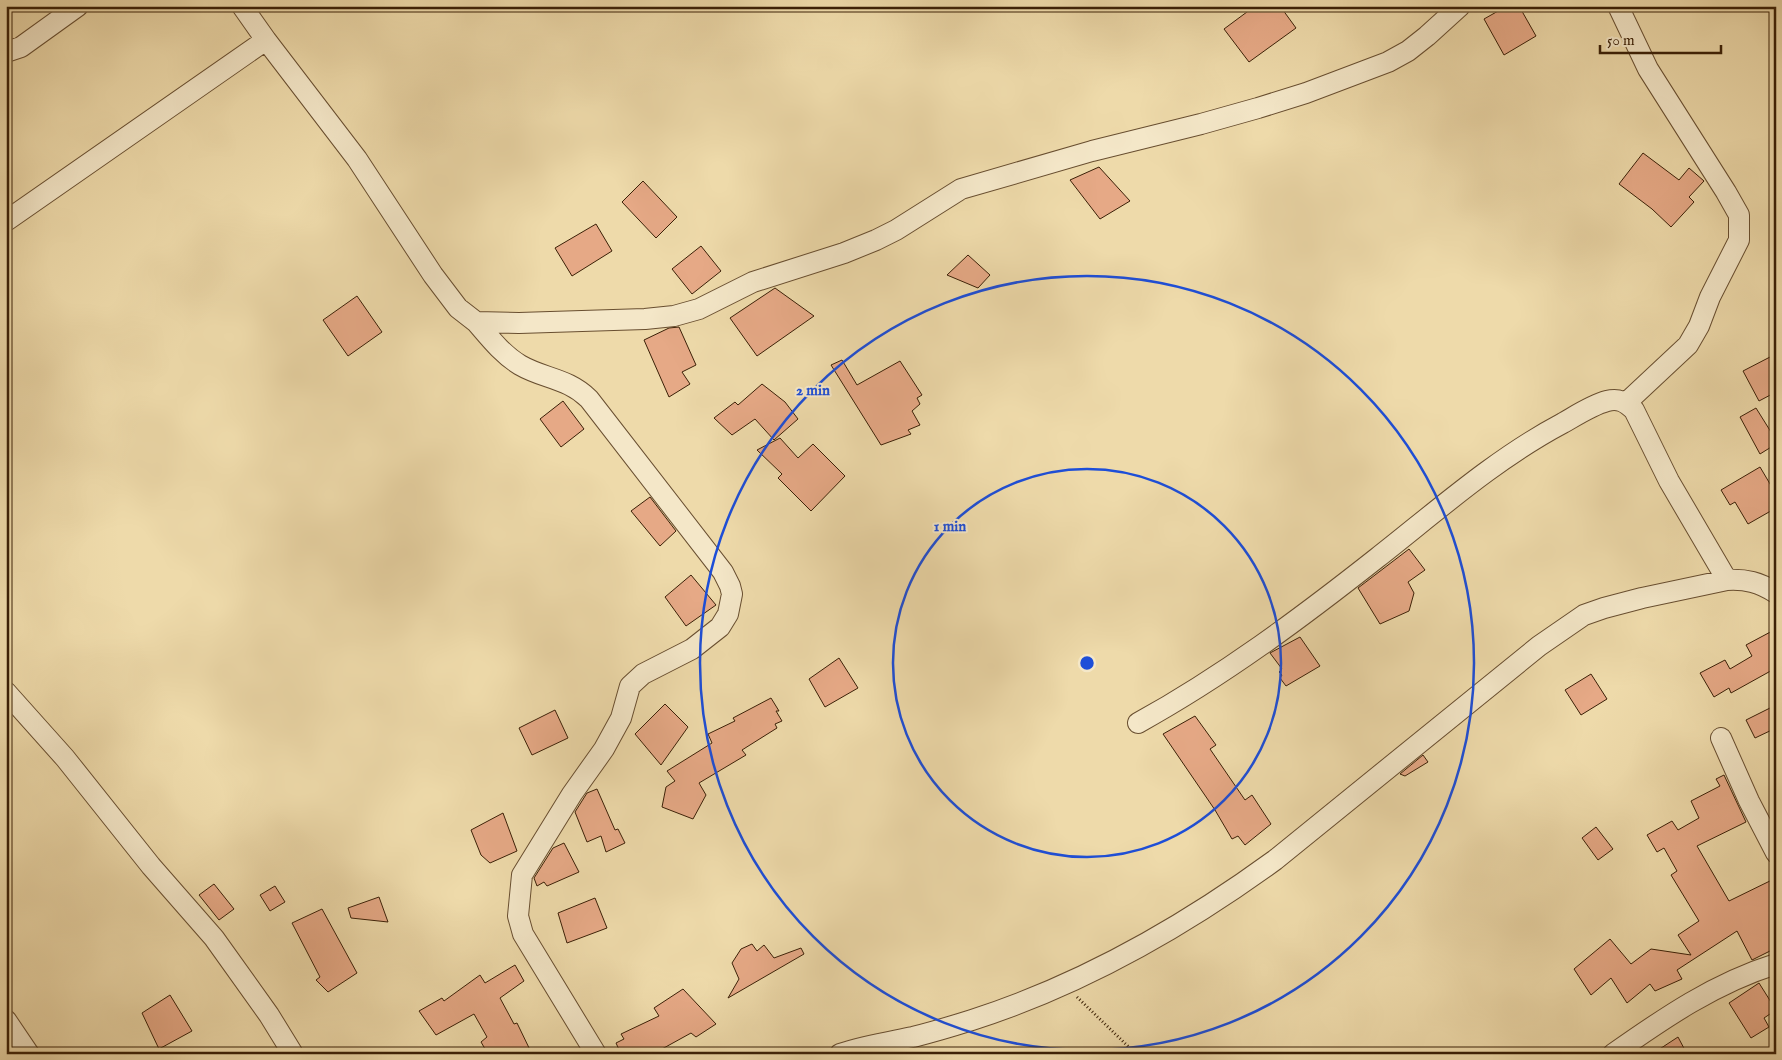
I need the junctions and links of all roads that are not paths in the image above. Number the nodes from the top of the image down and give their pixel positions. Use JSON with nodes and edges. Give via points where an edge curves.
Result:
{"nodes":[{"id":1,"x":78,"y":6,"type":"edge"},
{"id":2,"x":242,"y":6,"type":"edge"},
{"id":3,"x":1618,"y":6,"type":"edge"},
{"id":4,"x":1448,"y":10,"type":"edge"},
{"id":5,"x":266,"y":40,"type":"junction"},
{"id":6,"x":6,"y":52,"type":"edge"},
{"id":7,"x":6,"y":221,"type":"edge"},
{"id":8,"x":476,"y":322,"type":"junction"},
{"id":9,"x":1626,"y":403,"type":"junction"},
{"id":10,"x":1727,"y":580,"type":"junction"},
{"id":11,"x":1776,"y":593,"type":"edge"},
{"id":12,"x":8,"y":697,"type":"edge"},
{"id":13,"x":1138,"y":723,"type":"dead end"},
{"id":14,"x":1721,"y":738,"type":"dead end"},
{"id":15,"x":1776,"y":853,"type":"edge"},
{"id":16,"x":1776,"y":964,"type":"edge"},
{"id":17,"x":6,"y":1020,"type":"edge"},
{"id":18,"x":29,"y":1054,"type":"edge"},
{"id":19,"x":293,"y":1054,"type":"edge"},
{"id":20,"x":596,"y":1054,"type":"edge"},
{"id":21,"x":840,"y":1054,"type":"edge"},
{"id":22,"x":1613,"y":1054,"type":"edge"}],
"edges":[{"from":1,"to":6,"type":"street","via":[[21,47]]},
{"from":2,"to":5,"type":"street"},
{"from":3,"to":9,"type":"street","via":[[1648,69],[1739,215],[1739,240],[1688,346]]},
{"from":4,"to":8,"type":"street","via":[[1408,51],[1388,62],[1248,110],[961,189],[876,240],[761,279],[688,313],[606,322]]},
{"from":5,"to":7,"type":"street"},
{"from":5,"to":8,"type":"street","via":[[357,159],[449,298]]},
{"from":8,"to":20,"type":"street","via":[[499,349],[521,366],[572,385],[589,399],[723,572],[732,594],[728,614],[720,627],[692,649],[643,674],[630,686],[621,718],[608,741],[522,875],[518,904],[520,926]]},
{"from":9,"to":10,"type":"street","via":[[1634,410],[1669,481]]},
{"from":9,"to":13,"type":"street","via":[[1616,400],[1605,402],[1549,430],[1510,455],[1268,641]]},
{"from":10,"to":11,"type":"street","via":[[1755,582]]},
{"from":10,"to":21,"type":"street","via":[[1624,602],[1584,615],[1539,646],[1240,886],[1130,952],[1020,1003],[973,1020]]},
{"from":12,"to":19,"type":"street","via":[[65,758],[151,866],[214,938]]},
{"from":14,"to":15,"type":"street"},
{"from":16,"to":22,"type":"street","via":[[1701,996]]},
{"from":17,"to":18,"type":"street"}]}
